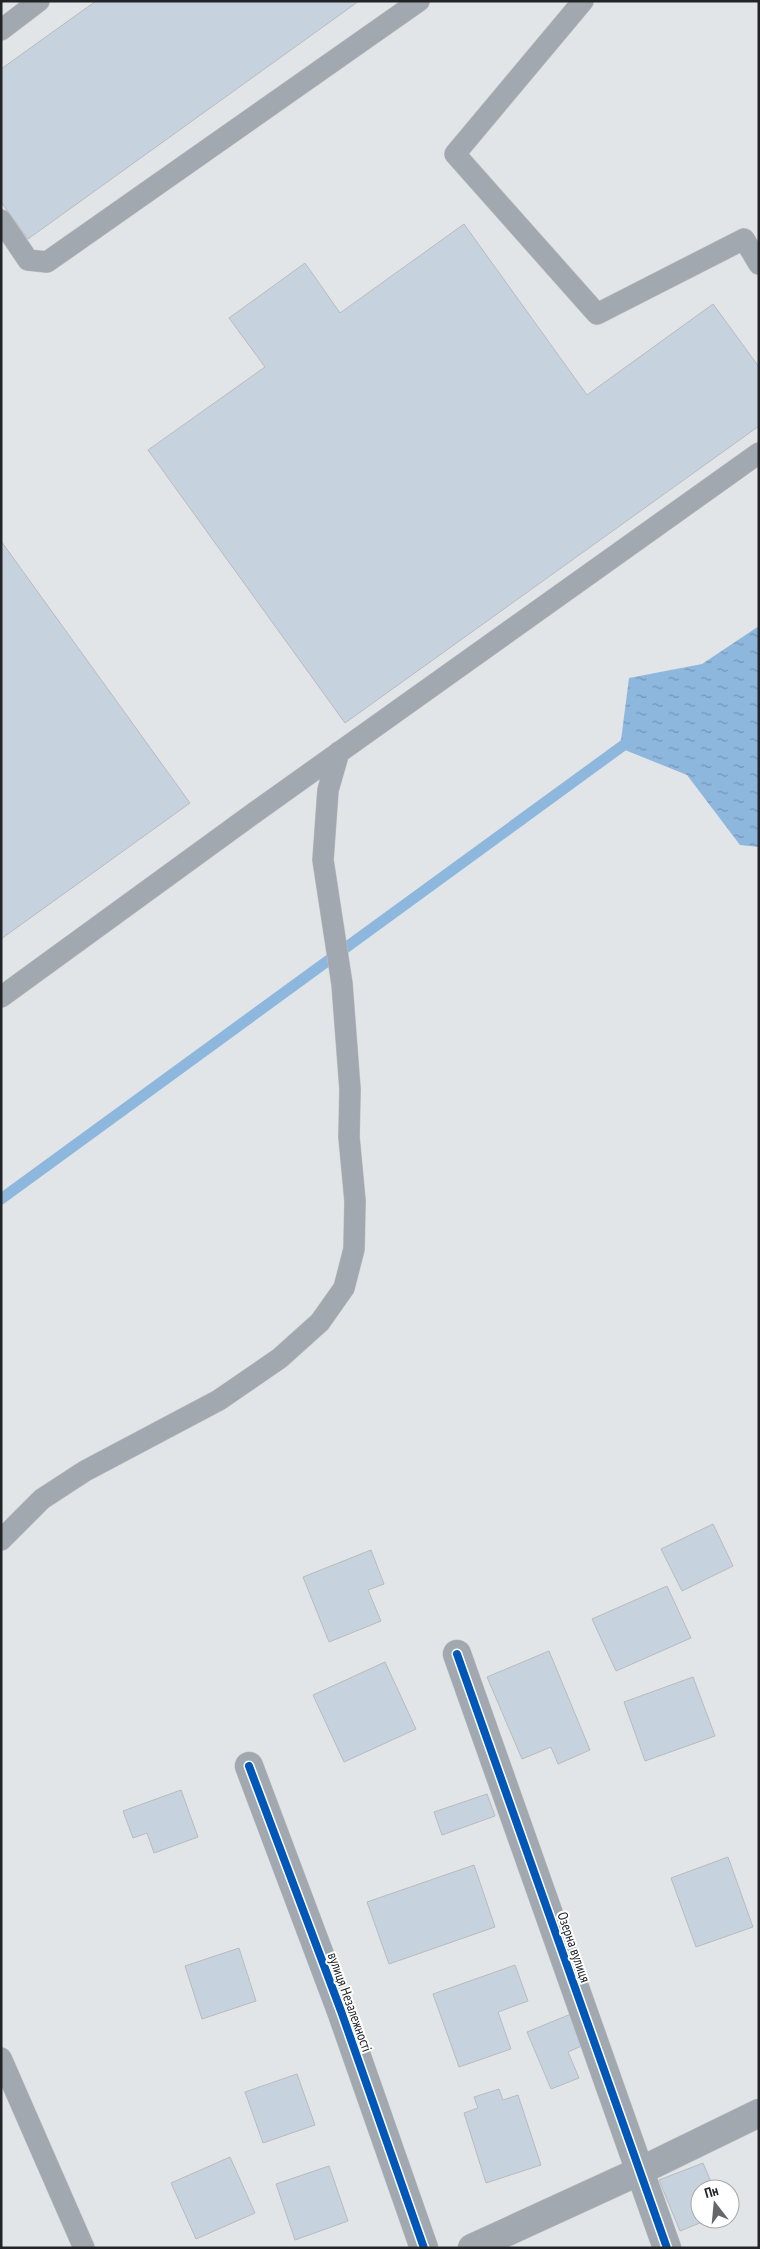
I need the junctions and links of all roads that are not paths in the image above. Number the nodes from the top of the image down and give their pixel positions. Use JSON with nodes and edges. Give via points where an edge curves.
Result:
{"nodes":[{"id":1,"x":38,"y":1,"type":"edge"},
{"id":2,"x":419,"y":1,"type":"edge"},
{"id":3,"x":583,"y":1,"type":"edge"},
{"id":4,"x":1,"y":30,"type":"edge"},
{"id":5,"x":1,"y":220,"type":"edge"},
{"id":6,"x":759,"y":264,"type":"edge"},
{"id":7,"x":759,"y":453,"type":"edge"},
{"id":8,"x":339,"y":752,"type":"junction"},
{"id":9,"x":1,"y":997,"type":"edge"},
{"id":10,"x":1,"y":1540,"type":"edge"},
{"id":11,"x":457,"y":1654,"type":"dead end"},
{"id":12,"x":249,"y":1766,"type":"dead end"},
{"id":13,"x":1,"y":2058,"type":"edge"},
{"id":14,"x":759,"y":2113,"type":"edge"},
{"id":15,"x":640,"y":2171,"type":"junction"},
{"id":16,"x":84,"y":2248,"type":"edge"},
{"id":17,"x":424,"y":2248,"type":"edge"},
{"id":18,"x":472,"y":2248,"type":"edge"},
{"id":19,"x":666,"y":2248,"type":"edge"}],
"edges":[{"from":1,"to":4,"type":"lane"},
{"from":2,"to":5,"type":"lane","via":[[47,262],[28,260]]},
{"from":3,"to":6,"type":"lane","via":[[455,154],[597,314],[744,239]]},
{"from":7,"to":8,"type":"lane"},
{"from":8,"to":9,"type":"lane"},
{"from":8,"to":10,"type":"lane","via":[[328,790],[323,860],[342,984],[350,1089],[354,1249],[344,1288],[320,1322],[280,1358],[219,1400],[42,1499]]},
{"from":11,"to":15,"type":"street","name":"Озерна вулиця"},
{"from":12,"to":17,"type":"street","name":"вулиця Незалежності","via":[[341,2011]]},
{"from":13,"to":16,"type":"lane"},
{"from":14,"to":15,"type":"street"},
{"from":15,"to":18,"type":"street"},
{"from":15,"to":19,"type":"street","name":"Озерна вулиця"}]}
